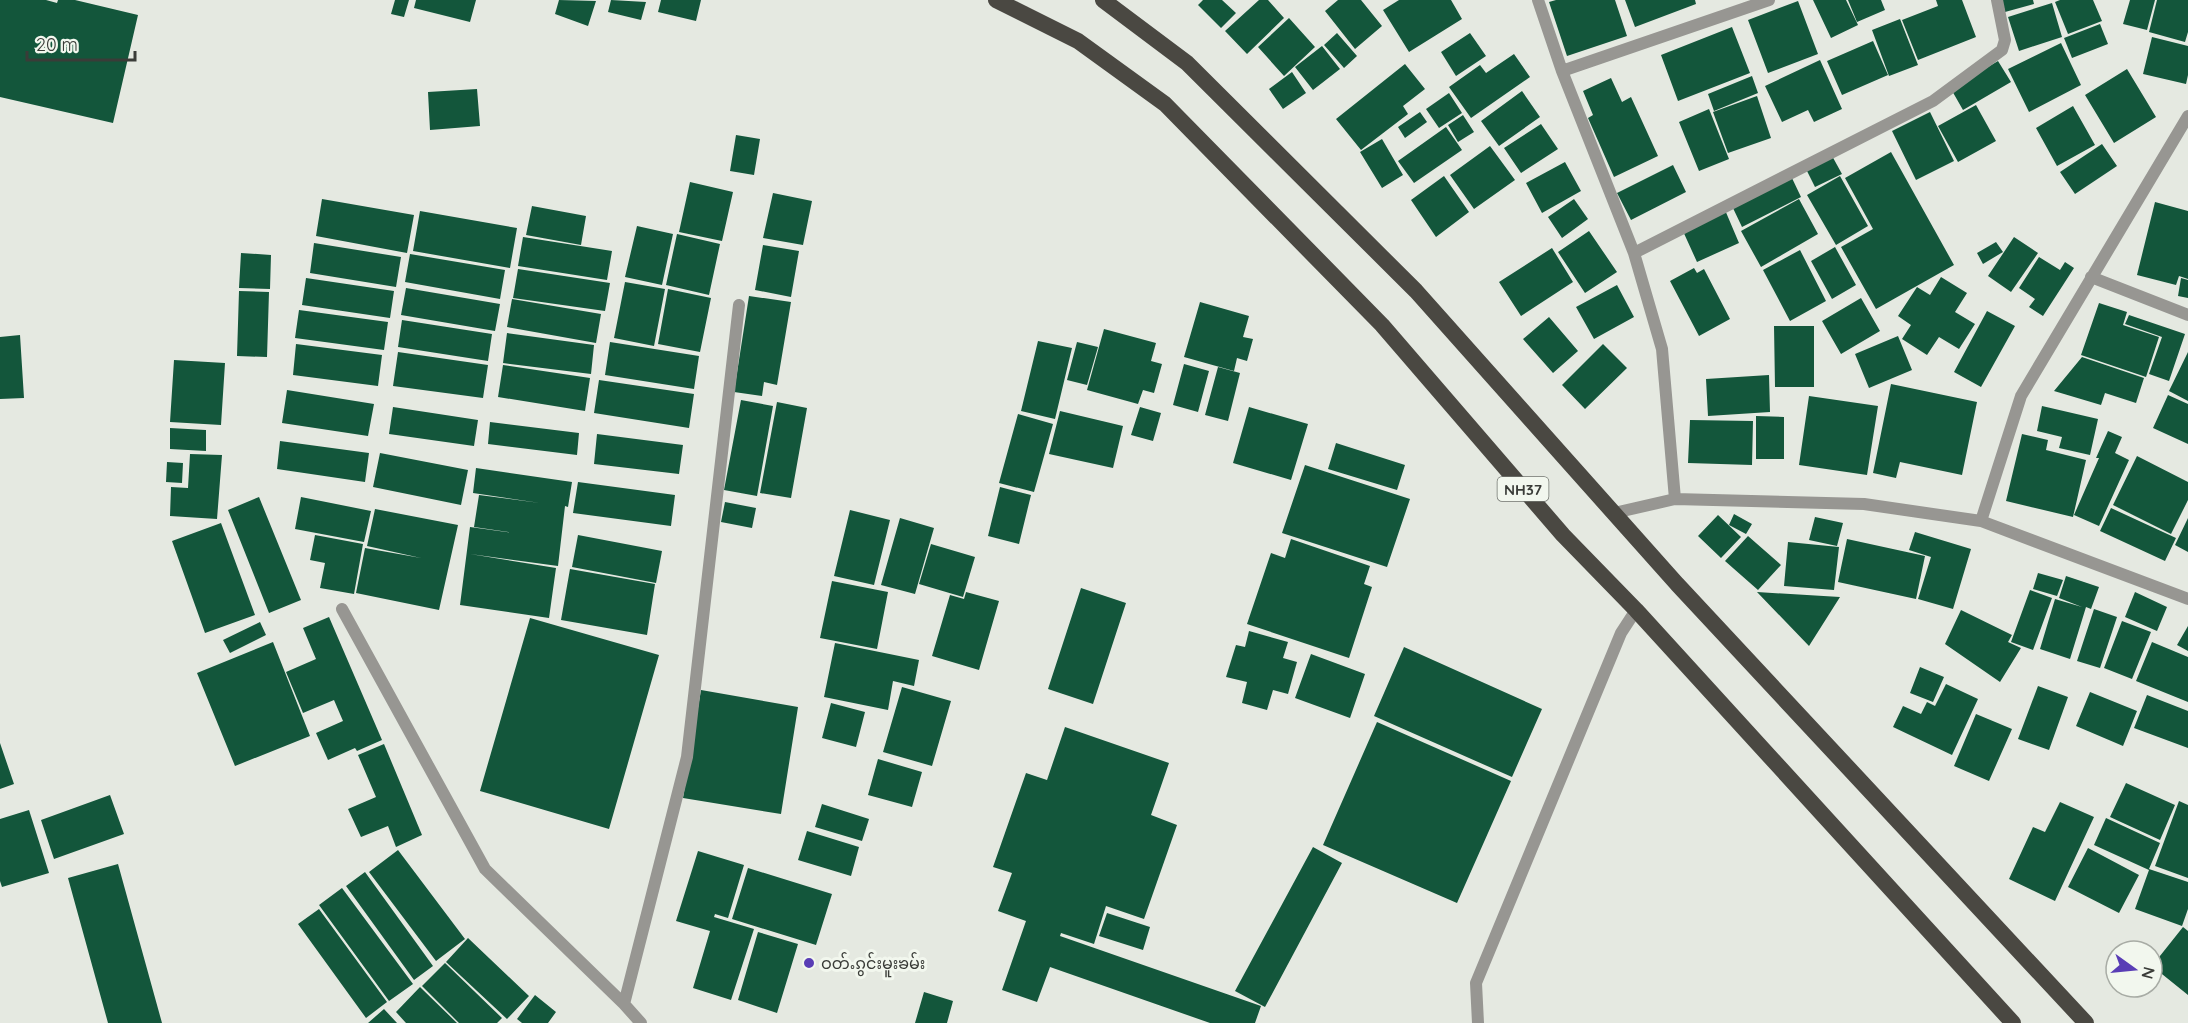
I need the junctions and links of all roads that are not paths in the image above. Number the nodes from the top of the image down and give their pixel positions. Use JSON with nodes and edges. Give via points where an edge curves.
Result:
{"nodes":[{"id":1,"x":996,"y":0,"type":"edge"},
{"id":2,"x":1103,"y":0,"type":"edge"},
{"id":3,"x":1538,"y":0,"type":"edge"},
{"id":4,"x":1769,"y":0,"type":"edge"},
{"id":5,"x":1998,"y":0,"type":"edge"},
{"id":6,"x":1562,"y":71,"type":"junction"},
{"id":7,"x":2188,"y":116,"type":"edge"},
{"id":8,"x":1634,"y":253,"type":"junction"},
{"id":9,"x":2091,"y":277,"type":"junction"},
{"id":10,"x":739,"y":305,"type":"dead end"},
{"id":11,"x":2188,"y":315,"type":"edge"},
{"id":12,"x":1675,"y":499,"type":"junction"},
{"id":13,"x":1614,"y":513,"type":"junction"},
{"id":14,"x":1981,"y":521,"type":"junction"},
{"id":15,"x":2188,"y":599,"type":"edge"},
{"id":16,"x":342,"y":609,"type":"dead end"},
{"id":17,"x":1636,"y":610,"type":"junction"},
{"id":18,"x":624,"y":1004,"type":"junction"},
{"id":19,"x":641,"y":1023,"type":"edge"},
{"id":20,"x":1478,"y":1023,"type":"edge"},
{"id":21,"x":2013,"y":1023,"type":"edge"},
{"id":22,"x":2086,"y":1023,"type":"edge"}],
"edges":[{"from":1,"to":17,"type":"highway","number":"NH37","via":[[1078,41],[1165,104],[1382,325],[1563,535]]},
{"from":2,"to":13,"type":"highway","via":[[1187,63],[1408,282]]},
{"from":3,"to":6,"type":"street"},
{"from":4,"to":6,"type":"street"},
{"from":5,"to":8,"type":"street","via":[[2005,39],[2002,50],[1933,101]]},
{"from":6,"to":8,"type":"street"},
{"from":7,"to":9,"type":"street"},
{"from":8,"to":12,"type":"street","via":[[1662,349]]},
{"from":9,"to":11,"type":"street"},
{"from":9,"to":14,"type":"street","via":[[2022,396]]},
{"from":10,"to":18,"type":"street","via":[[687,757]]},
{"from":12,"to":13,"type":"street"},
{"from":12,"to":14,"type":"street","via":[[1864,504]]},
{"from":13,"to":22,"type":"highway"},
{"from":14,"to":15,"type":"street"},
{"from":16,"to":18,"type":"street","via":[[485,869]]},
{"from":17,"to":20,"type":"street","via":[[1621,633],[1476,983]]},
{"from":17,"to":21,"type":"highway","number":"NH37"},
{"from":18,"to":19,"type":"street"}]}
